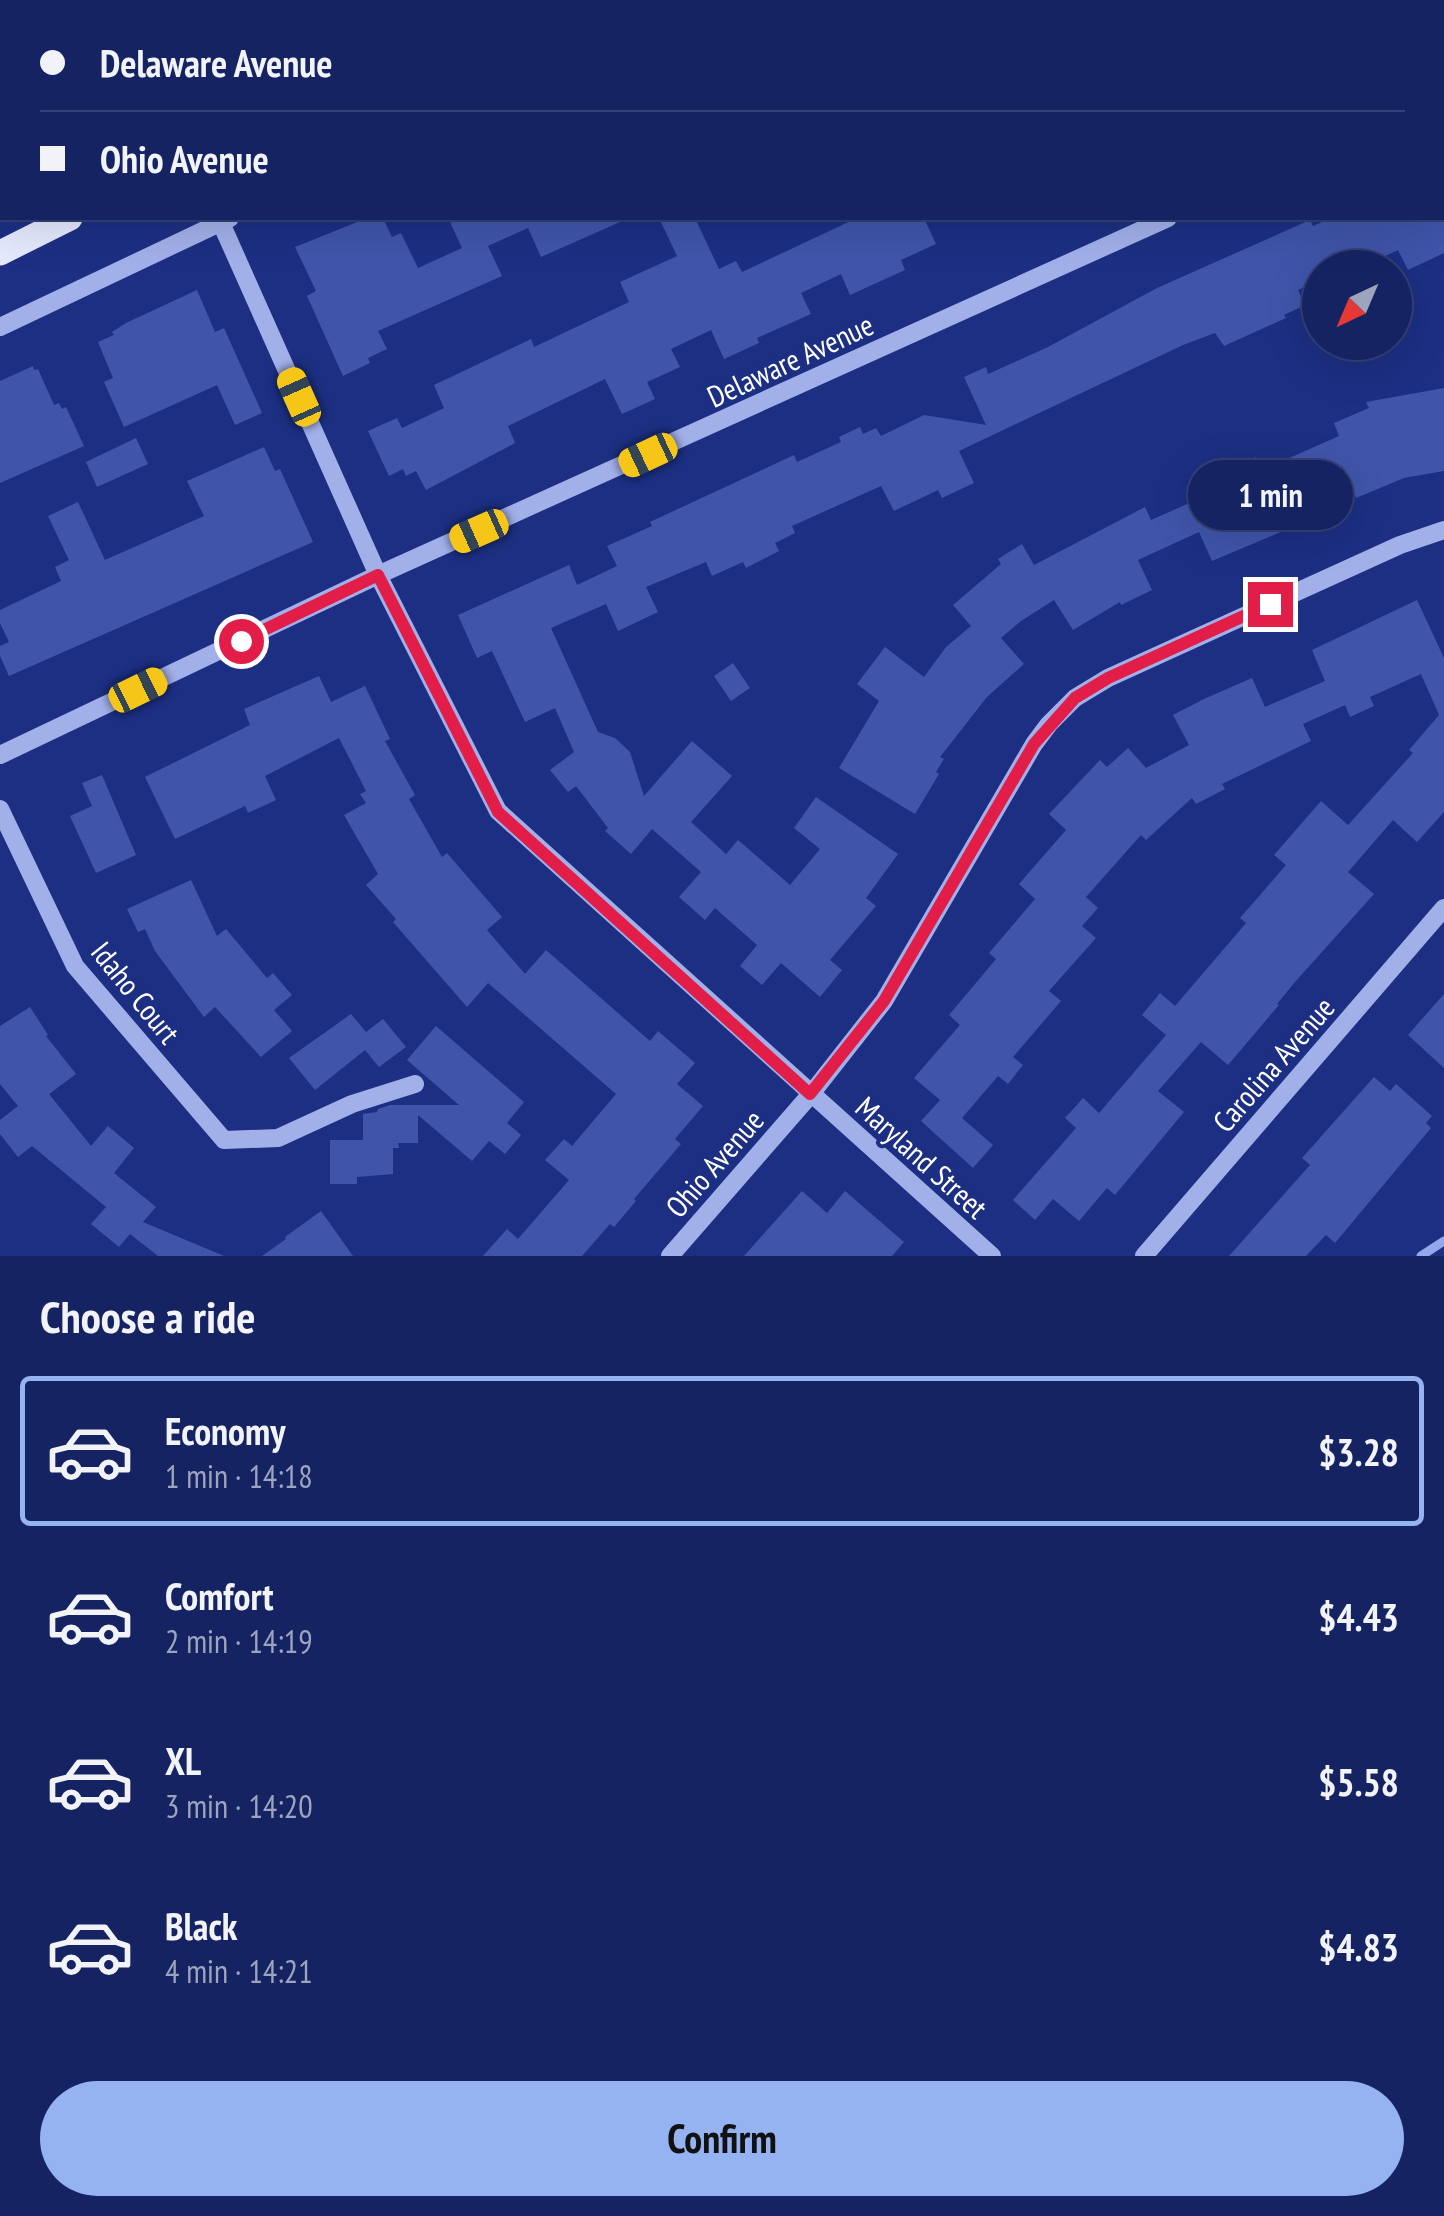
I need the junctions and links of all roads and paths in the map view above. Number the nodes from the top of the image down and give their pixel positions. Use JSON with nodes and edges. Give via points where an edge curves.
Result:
{"nodes":[{"id":1,"x":66,"y":220,"type":"edge"},
{"id":2,"x":226,"y":220,"type":"edge"},
{"id":3,"x":1164,"y":220,"type":"edge"},
{"id":4,"x":0,"y":252,"type":"edge"},
{"id":5,"x":0,"y":326,"type":"edge"},
{"id":6,"x":1444,"y":530,"type":"edge"},
{"id":7,"x":378,"y":575,"type":"junction"},
{"id":8,"x":0,"y":756,"type":"edge"},
{"id":9,"x":0,"y":810,"type":"edge"},
{"id":10,"x":1444,"y":908,"type":"edge"},
{"id":11,"x":415,"y":1084,"type":"dead end"},
{"id":12,"x":810,"y":1094,"type":"junction"},
{"id":13,"x":670,"y":1256,"type":"edge"},
{"id":14,"x":992,"y":1256,"type":"edge"},
{"id":15,"x":1144,"y":1256,"type":"edge"}],
"edges":[{"from":1,"to":4,"type":"main road"},
{"from":2,"to":5,"type":"street"},
{"from":2,"to":7,"type":"street","name":"Maryland Street"},
{"from":3,"to":7,"type":"street","name":"Delaware Avenue"},
{"from":6,"to":12,"type":"street","name":"Ohio Avenue","via":[[1177,646],[1075,698],[1034,744],[884,1001]]},
{"from":7,"to":8,"type":"street","name":"Delaware Avenue"},
{"from":7,"to":12,"type":"street","name":"Maryland Street","via":[[498,812]]},
{"from":9,"to":11,"type":"street","name":"Idaho Court","via":[[76,966],[224,1140],[278,1138]]},
{"from":10,"to":15,"type":"street","name":"Carolina Avenue"},
{"from":12,"to":13,"type":"street","name":"Ohio Avenue"},
{"from":12,"to":14,"type":"street","name":"Maryland Street"}]}
